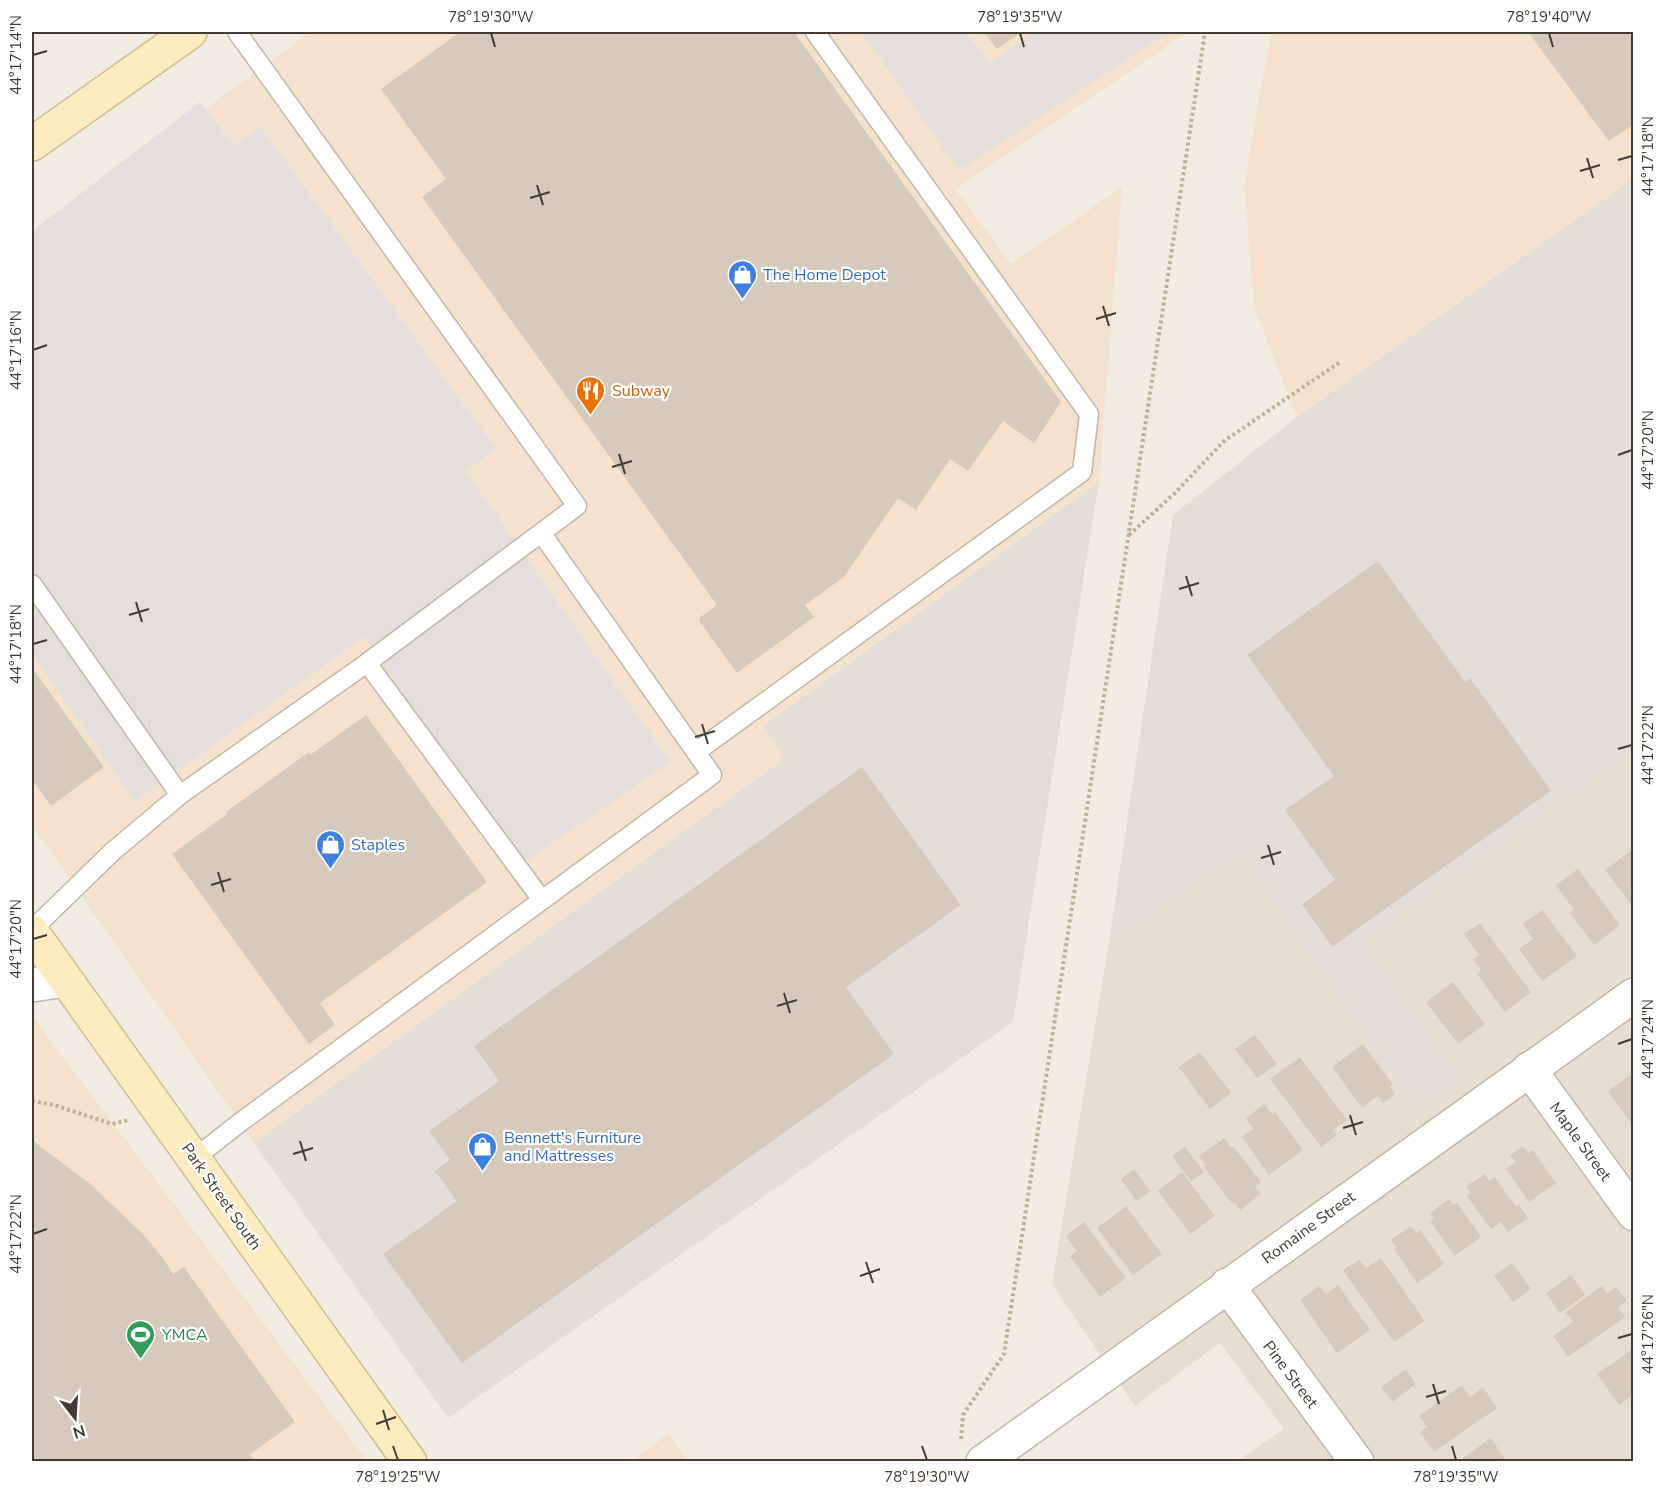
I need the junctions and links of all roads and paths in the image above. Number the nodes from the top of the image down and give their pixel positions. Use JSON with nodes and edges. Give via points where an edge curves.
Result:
{"nodes":[{"id":1,"x":190,"y":32,"type":"edge"},
{"id":2,"x":237,"y":32,"type":"edge"},
{"id":3,"x":815,"y":32,"type":"edge"},
{"id":4,"x":1205,"y":32,"type":"edge"},
{"id":5,"x":32,"y":144,"type":"edge"},
{"id":6,"x":1340,"y":362,"type":"dead end"},
{"id":7,"x":542,"y":534,"type":"junction"},
{"id":8,"x":1129,"y":535,"type":"junction"},
{"id":9,"x":32,"y":584,"type":"edge"},
{"id":10,"x":367,"y":663,"type":"junction"},
{"id":11,"x":696,"y":752,"type":"junction"},
{"id":12,"x":180,"y":795,"type":"junction"},
{"id":13,"x":542,"y":900,"type":"junction"},
{"id":14,"x":32,"y":931,"type":"edge"},
{"id":15,"x":65,"y":980,"type":"junction"},
{"id":16,"x":32,"y":985,"type":"edge"},
{"id":17,"x":1634,"y":995,"type":"edge"},
{"id":18,"x":1529,"y":1069,"type":"junction"},
{"id":19,"x":32,"y":1101,"type":"edge"},
{"id":20,"x":162,"y":1112,"type":"junction"},
{"id":21,"x":195,"y":1158,"type":"junction"},
{"id":22,"x":1634,"y":1214,"type":"edge"},
{"id":23,"x":1227,"y":1285,"type":"junction"},
{"id":24,"x":972,"y":1450,"type":"edge"},
{"id":25,"x":410,"y":1461,"type":"edge"},
{"id":26,"x":1357,"y":1461,"type":"edge"}],
"edges":[{"from":1,"to":5,"type":"main road"},
{"from":2,"to":7,"type":"lane","via":[[577,506]]},
{"from":3,"to":11,"type":"lane","via":[[1089,414],[1082,472]]},
{"from":4,"to":8,"type":"path"},
{"from":6,"to":8,"type":"path","via":[[1224,441]]},
{"from":7,"to":10,"type":"lane"},
{"from":7,"to":11,"type":"lane"},
{"from":8,"to":24,"type":"path","via":[[1005,1354],[963,1415]]},
{"from":9,"to":12,"type":"lane"},
{"from":10,"to":12,"type":"lane"},
{"from":10,"to":13,"type":"lane"},
{"from":11,"to":13,"type":"lane","via":[[712,775]]},
{"from":12,"to":14,"type":"lane","via":[[112,852]]},
{"from":13,"to":21,"type":"lane"},
{"from":14,"to":15,"type":"main road","name":"Park Street South"},
{"from":15,"to":16,"type":"street"},
{"from":15,"to":20,"type":"main road","name":"Park Street South"},
{"from":17,"to":18,"type":"street","name":"Romaine Street"},
{"from":18,"to":22,"type":"street","name":"Maple Street"},
{"from":18,"to":23,"type":"street","name":"Romaine Street"},
{"from":19,"to":20,"type":"path","via":[[112,1124]]},
{"from":20,"to":21,"type":"main road","name":"Park Street South"},
{"from":21,"to":25,"type":"main road","name":"Park Street South"},
{"from":23,"to":24,"type":"street","name":"Romaine Street"},
{"from":23,"to":26,"type":"street","name":"Pine Street"}]}
